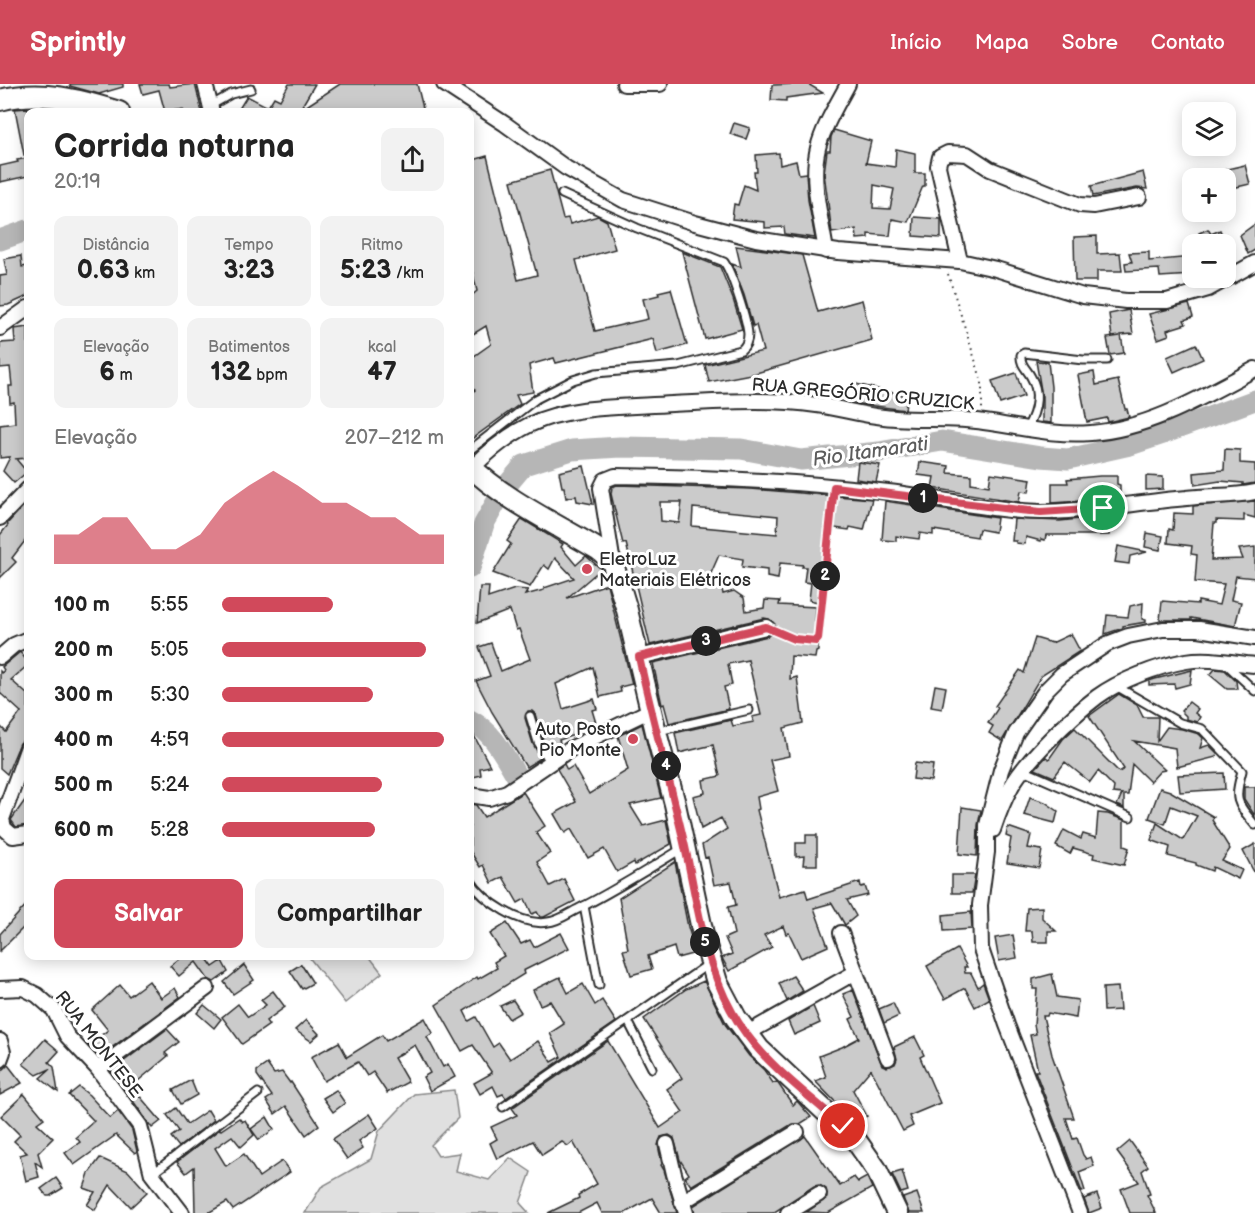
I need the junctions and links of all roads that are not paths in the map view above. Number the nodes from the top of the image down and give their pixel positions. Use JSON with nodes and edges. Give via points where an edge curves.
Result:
{"nodes":[{"id":1,"x":205,"y":84,"type":"edge"},
{"id":2,"x":444,"y":84,"type":"edge"},
{"id":3,"x":624,"y":84,"type":"edge"},
{"id":4,"x":660,"y":84,"type":"edge"},
{"id":5,"x":848,"y":84,"type":"edge"},
{"id":6,"x":250,"y":89,"type":"dead end"},
{"id":7,"x":0,"y":100,"type":"edge"},
{"id":8,"x":104,"y":108,"type":"edge"},
{"id":9,"x":211,"y":108,"type":"edge"},
{"id":10,"x":212,"y":108,"type":"edge"},
{"id":11,"x":562,"y":194,"type":"dead end"},
{"id":12,"x":1139,"y":197,"type":"dead end"},
{"id":13,"x":826,"y":251,"type":"junction"},
{"id":14,"x":960,"y":261,"type":"junction"},
{"id":15,"x":1255,"y":263,"type":"edge"},
{"id":16,"x":24,"y":311,"type":"edge"},
{"id":17,"x":0,"y":328,"type":"edge"},
{"id":18,"x":1107,"y":360,"type":"dead end"},
{"id":19,"x":1255,"y":369,"type":"edge"},
{"id":20,"x":1026,"y":431,"type":"junction"},
{"id":21,"x":474,"y":465,"type":"edge"},
{"id":22,"x":474,"y":465,"type":"edge"},
{"id":23,"x":474,"y":467,"type":"edge"},
{"id":24,"x":1255,"y":492,"type":"edge"},
{"id":25,"x":24,"y":493,"type":"edge"},
{"id":26,"x":0,"y":518,"type":"edge"},
{"id":27,"x":613,"y":564,"type":"junction"},
{"id":28,"x":766,"y":627,"type":"road end"},
{"id":29,"x":1255,"y":638,"type":"edge"},
{"id":30,"x":24,"y":641,"type":"edge"},
{"id":31,"x":0,"y":657,"type":"edge"},
{"id":32,"x":639,"y":657,"type":"junction"},
{"id":33,"x":1224,"y":662,"type":"junction"},
{"id":34,"x":1255,"y":665,"type":"edge"},
{"id":35,"x":1116,"y":686,"type":"junction"},
{"id":36,"x":1255,"y":691,"type":"edge"},
{"id":37,"x":651,"y":710,"type":"junction"},
{"id":38,"x":749,"y":710,"type":"dead end"},
{"id":39,"x":530,"y":716,"type":"dead end"},
{"id":40,"x":656,"y":732,"type":"junction"},
{"id":41,"x":24,"y":758,"type":"edge"},
{"id":42,"x":550,"y":762,"type":"junction"},
{"id":43,"x":1023,"y":770,"type":"junction"},
{"id":44,"x":474,"y":796,"type":"edge"},
{"id":45,"x":1130,"y":817,"type":"dead end"},
{"id":46,"x":1255,"y":825,"type":"edge"},
{"id":47,"x":24,"y":835,"type":"edge"},
{"id":48,"x":685,"y":847,"type":"junction"},
{"id":49,"x":987,"y":852,"type":"junction"},
{"id":50,"x":474,"y":886,"type":"edge"},
{"id":51,"x":584,"y":906,"type":"junction"},
{"id":52,"x":842,"y":933,"type":"dead end"},
{"id":53,"x":711,"y":963,"type":"junction"},
{"id":54,"x":856,"y":972,"type":"junction"},
{"id":55,"x":599,"y":985,"type":"dead end"},
{"id":56,"x":207,"y":988,"type":"dead end"},
{"id":57,"x":0,"y":989,"type":"edge"},
{"id":58,"x":628,"y":1021,"type":"junction"},
{"id":59,"x":746,"y":1034,"type":"junction"},
{"id":60,"x":888,"y":1058,"type":"dead end"},
{"id":61,"x":652,"y":1068,"type":"dead end"},
{"id":62,"x":98,"y":1069,"type":"junction"},
{"id":63,"x":258,"y":1093,"type":"dead end"},
{"id":64,"x":503,"y":1107,"type":"dead end"},
{"id":65,"x":796,"y":1132,"type":"dead end"},
{"id":66,"x":667,"y":1144,"type":"dead end"},
{"id":67,"x":152,"y":1174,"type":"junction"},
{"id":68,"x":819,"y":1194,"type":"dead end"},
{"id":69,"x":684,"y":1208,"type":"edge"},
{"id":70,"x":182,"y":1213,"type":"edge"},
{"id":71,"x":788,"y":1213,"type":"edge"},
{"id":72,"x":897,"y":1213,"type":"edge"},
{"id":73,"x":1080,"y":1213,"type":"edge"}],
"edges":[{"from":1,"to":9,"type":"street"},
{"from":2,"to":13,"type":"street","via":[[566,168],[623,200],[756,239]]},
{"from":3,"to":4,"type":"street"},
{"from":5,"to":13,"type":"street","via":[[818,147],[817,186]]},
{"from":6,"to":10,"type":"lane","via":[[231,94]]},
{"from":7,"to":8,"type":"street","via":[[43,95]]},
{"from":11,"to":21,"type":"lane","via":[[724,262],[748,333],[746,346],[678,366],[573,380],[536,399]]},
{"from":12,"to":14,"type":"street","via":[[1080,206],[990,169],[967,154],[948,153],[940,157],[938,166]]},
{"from":13,"to":14,"type":"street"},
{"from":14,"to":15,"type":"street","via":[[996,268],[1083,296],[1126,301],[1167,301],[1188,295],[1208,289]]},
{"from":16,"to":17,"type":"street"},
{"from":18,"to":20,"type":"lane","via":[[1021,355],[1037,398]]},
{"from":19,"to":20,"type":"street","name":"RUA GREGÓRIO CRUZICK","via":[[1211,393],[1128,428],[1060,434]]},
{"from":20,"to":22,"type":"street","name":"RUA GREGÓRIO CRUZICK","via":[[982,422],[883,417],[780,402],[595,409],[562,413],[530,424],[494,446]]},
{"from":23,"to":27,"type":"street","via":[[516,501],[599,550]]},
{"from":24,"to":27,"type":"street","via":[[1041,512],[834,487],[699,477],[609,477],[602,483],[601,494]]},
{"from":25,"to":26,"type":"street"},
{"from":27,"to":32,"type":"street"},
{"from":28,"to":32,"type":"street"},
{"from":29,"to":49,"type":"street","via":[[1199,629],[1163,629],[1107,644],[1062,674],[1029,712],[1007,751],[990,806]]},
{"from":30,"to":31,"type":"street"},
{"from":32,"to":37,"type":"street"},
{"from":33,"to":34,"type":"street"},
{"from":33,"to":35,"type":"street","via":[[1186,661]]},
{"from":33,"to":36,"type":"lane"},
{"from":35,"to":43,"type":"street","via":[[1097,697]]},
{"from":35,"to":46,"type":"lane","via":[[1180,723],[1202,729],[1242,771],[1236,797]]},
{"from":37,"to":40,"type":"street"},
{"from":37,"to":42,"type":"street","via":[[595,735]]},
{"from":38,"to":40,"type":"lane"},
{"from":39,"to":42,"type":"lane","via":[[538,742]]},
{"from":40,"to":48,"type":"street"},
{"from":41,"to":47,"type":"street","via":[[2,819],[4,828],[13,836]]},
{"from":42,"to":44,"type":"street","via":[[497,796]]},
{"from":43,"to":45,"type":"lane"},
{"from":43,"to":49,"type":"street","via":[[1002,805]]},
{"from":48,"to":51,"type":"lane"},
{"from":48,"to":53,"type":"street"},
{"from":49,"to":73,"type":"street","via":[[980,904],[984,960]]},
{"from":50,"to":51,"type":"lane","via":[[509,913],[538,923],[552,922]]},
{"from":51,"to":55,"type":"lane"},
{"from":52,"to":54,"type":"street"},
{"from":53,"to":58,"type":"lane"},
{"from":53,"to":59,"type":"street"},
{"from":54,"to":59,"type":"street"},
{"from":54,"to":60,"type":"street"},
{"from":56,"to":62,"type":"street"},
{"from":57,"to":62,"type":"street","name":"RUA MONTESE","via":[[22,988],[48,1004],[67,1036]]},
{"from":58,"to":61,"type":"lane"},
{"from":58,"to":64,"type":"lane"},
{"from":59,"to":72,"type":"street","via":[[855,1139],[876,1169]]},
{"from":62,"to":67,"type":"street","name":"RUA MONTESE","via":[[140,1126]]},
{"from":63,"to":67,"type":"lane"},
{"from":65,"to":69,"type":"street"},
{"from":66,"to":69,"type":"street"},
{"from":67,"to":70,"type":"street","name":"RUA MONTESE"},
{"from":68,"to":71,"type":"street"}]}
